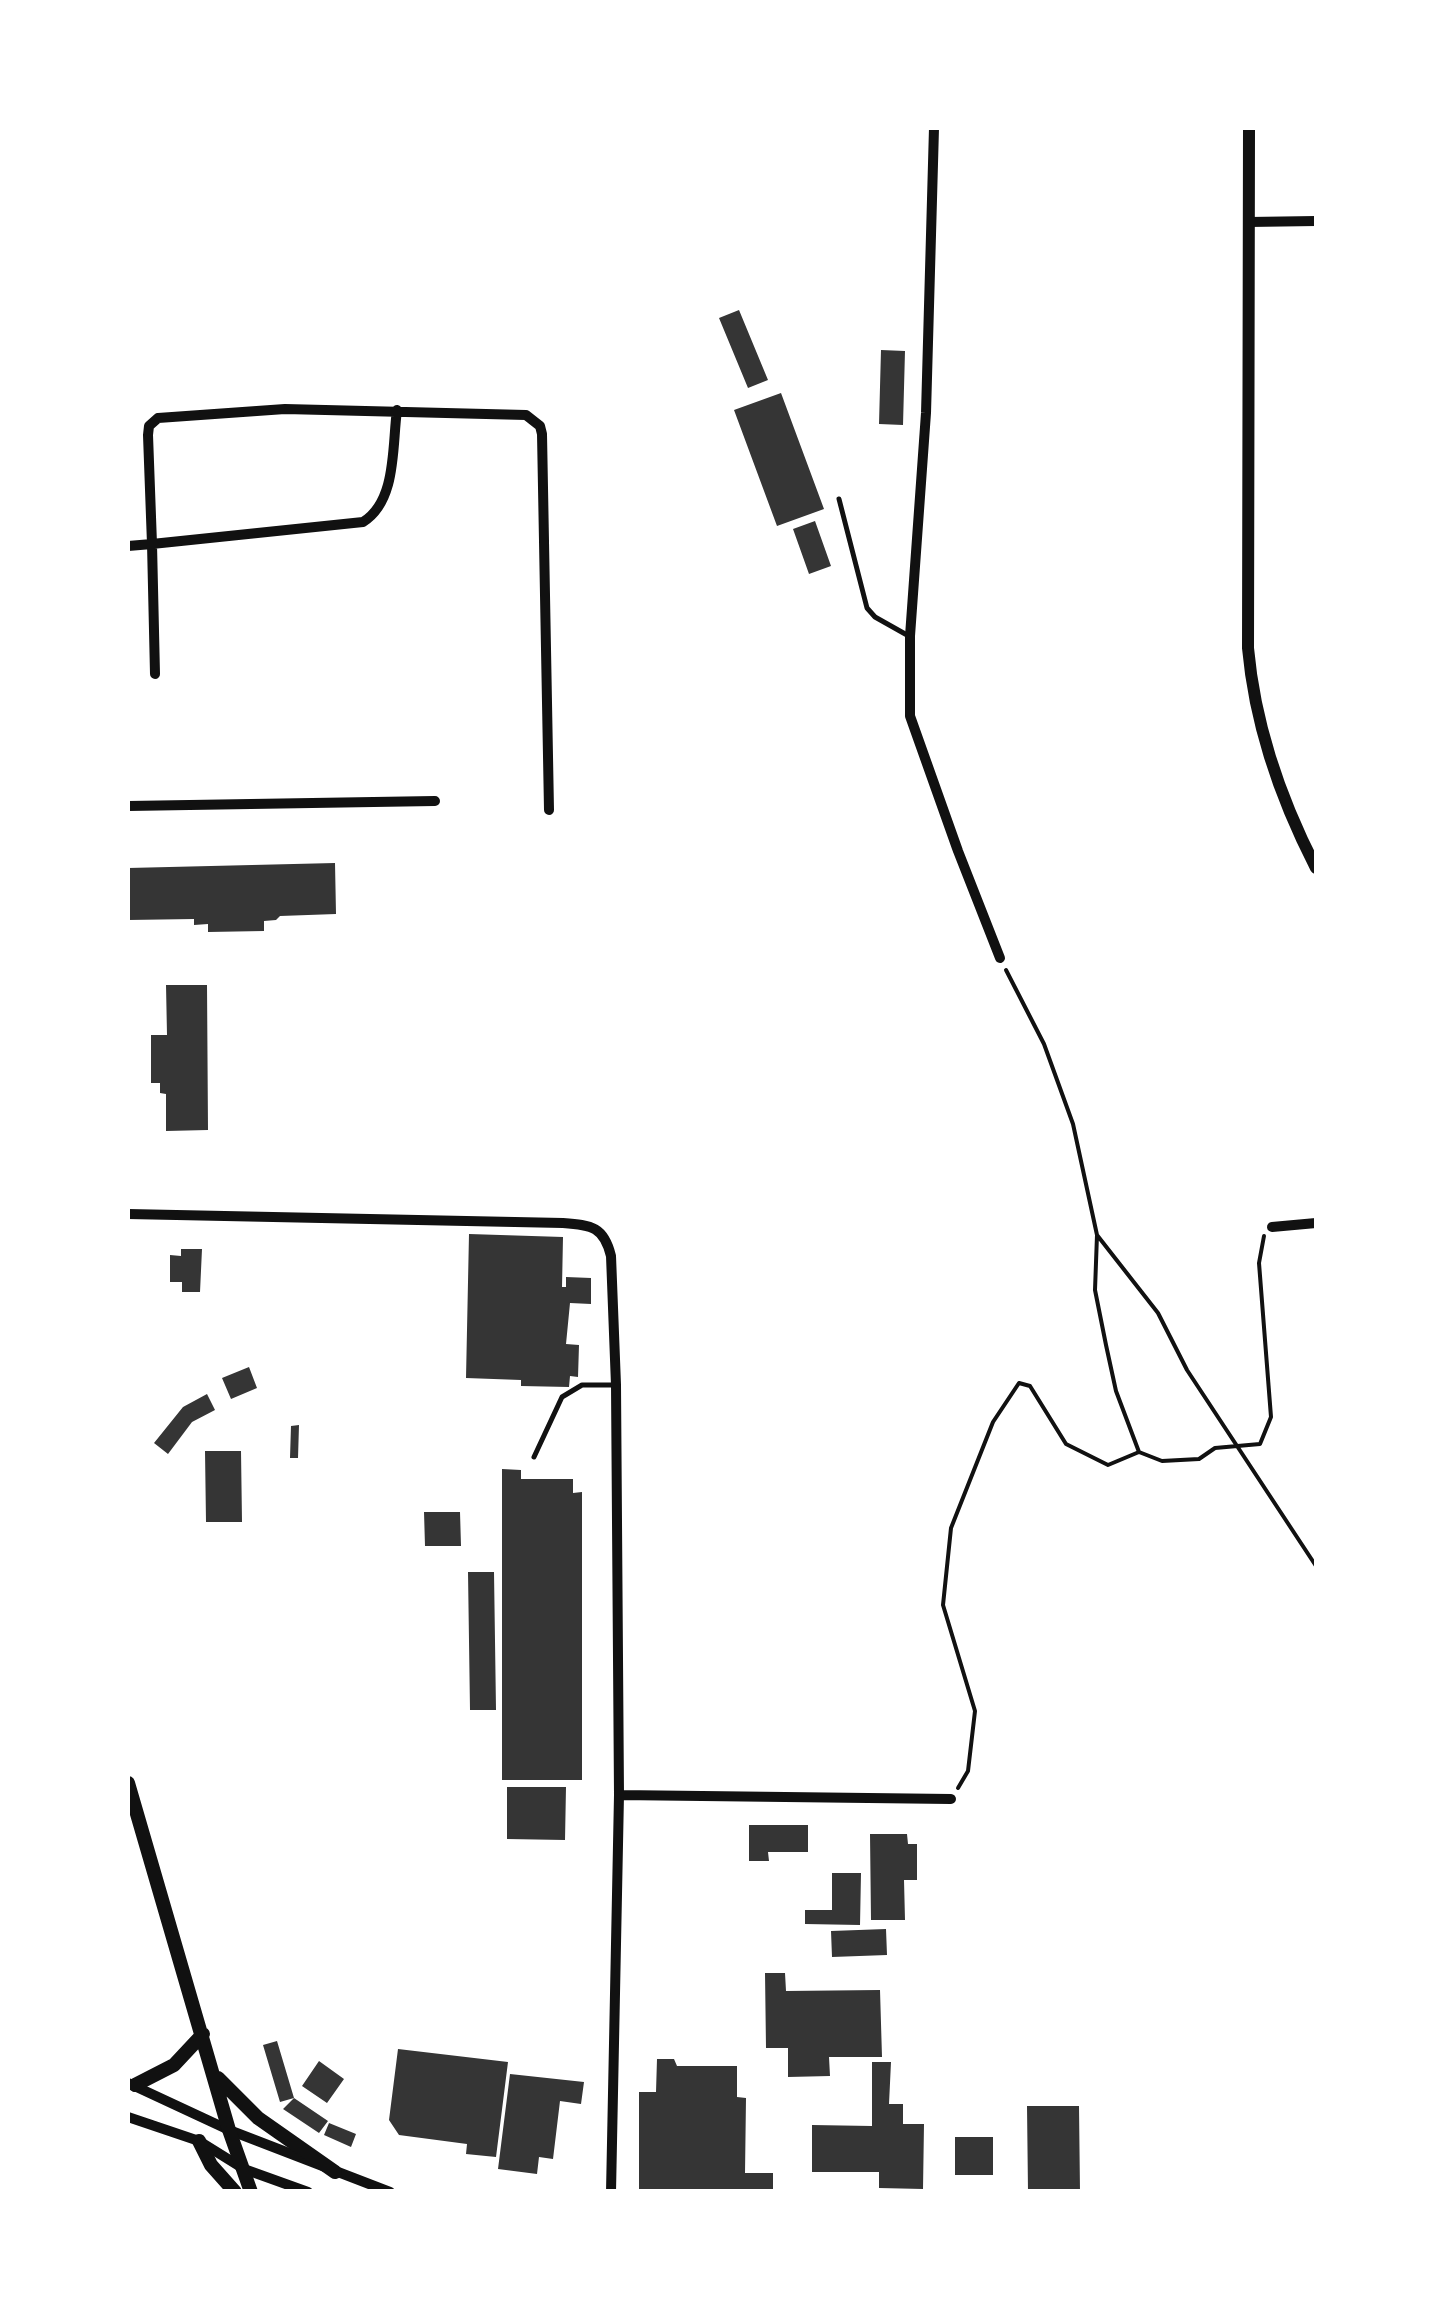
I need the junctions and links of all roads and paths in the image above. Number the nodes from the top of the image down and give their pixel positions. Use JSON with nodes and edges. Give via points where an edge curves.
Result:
{"nodes":[{"id":1,"x":934,"y":128,"type":"edge"},
{"id":2,"x":1249,"y":128,"type":"edge"},
{"id":3,"x":1316,"y":221,"type":"edge"},
{"id":4,"x":1249,"y":222,"type":"junction"},
{"id":5,"x":397,"y":410,"type":"junction"},
{"id":6,"x":838,"y":499,"type":"dead end"},
{"id":7,"x":152,"y":544,"type":"junction"},
{"id":8,"x":128,"y":546,"type":"edge"},
{"id":9,"x":910,"y":636,"type":"junction"},
{"id":10,"x":155,"y":674,"type":"dead end"},
{"id":11,"x":434,"y":801,"type":"dead end"},
{"id":12,"x":128,"y":806,"type":"edge"},
{"id":13,"x":550,"y":810,"type":"dead end"},
{"id":14,"x":1316,"y":868,"type":"edge"},
{"id":15,"x":1000,"y":958,"type":"joint"},
{"id":16,"x":128,"y":1214,"type":"edge"},
{"id":17,"x":1316,"y":1222,"type":"edge"},
{"id":18,"x":1272,"y":1227,"type":"joint"},
{"id":19,"x":1096,"y":1235,"type":"junction"},
{"id":20,"x":616,"y":1385,"type":"junction"},
{"id":21,"x":1238,"y":1448,"type":"junction"},
{"id":22,"x":1139,"y":1452,"type":"junction"},
{"id":23,"x":534,"y":1457,"type":"dead end"},
{"id":24,"x":1316,"y":1566,"type":"edge"},
{"id":25,"x":128,"y":1783,"type":"edge"},
{"id":26,"x":619,"y":1795,"type":"junction"},
{"id":27,"x":951,"y":1799,"type":"joint"},
{"id":28,"x":203,"y":2034,"type":"junction"},
{"id":29,"x":214,"y":2074,"type":"junction"},
{"id":30,"x":132,"y":2084,"type":"edge"},
{"id":31,"x":128,"y":2117,"type":"edge"},
{"id":32,"x":229,"y":2130,"type":"junction"},
{"id":33,"x":200,"y":2141,"type":"junction"},
{"id":34,"x":244,"y":2169,"type":"junction"},
{"id":35,"x":335,"y":2172,"type":"junction"},
{"id":36,"x":234,"y":2192,"type":"edge"},
{"id":37,"x":251,"y":2192,"type":"edge"},
{"id":38,"x":308,"y":2192,"type":"edge"},
{"id":39,"x":390,"y":2192,"type":"edge"},
{"id":40,"x":611,"y":2192,"type":"edge"}],
"edges":[{"from":1,"to":9,"type":"street","via":[[926,413]]},
{"from":2,"to":4,"type":"street"},
{"from":3,"to":4,"type":"street"},
{"from":4,"to":14,"type":"street","via":[[1252,694],[1275,776]]},
{"from":5,"to":7,"type":"street","via":[[387,492],[364,522]]},
{"from":5,"to":7,"type":"street","via":[[229,411],[153,420]]},
{"from":5,"to":13,"type":"street","via":[[526,415],[540,426]]},
{"from":6,"to":9,"type":"lane","via":[[867,608]]},
{"from":7,"to":8,"type":"street"},
{"from":7,"to":10,"type":"street"},
{"from":9,"to":15,"type":"street","via":[[910,716]]},
{"from":11,"to":12,"type":"street"},
{"from":15,"to":19,"type":"path","via":[[1044,1044],[1073,1124]]},
{"from":16,"to":20,"type":"street","via":[[595,1228],[611,1256]]},
{"from":17,"to":18,"type":"street"},
{"from":18,"to":21,"type":"path","via":[[1259,1263],[1271,1417],[1260,1444]]},
{"from":19,"to":21,"type":"path","via":[[1158,1313]]},
{"from":19,"to":22,"type":"path","via":[[1095,1290],[1106,1346]]},
{"from":20,"to":23,"type":"lane","via":[[582,1386],[562,1397]]},
{"from":20,"to":26,"type":"street"},
{"from":21,"to":22,"type":"path","via":[[1162,1461]]},
{"from":21,"to":24,"type":"path"},
{"from":22,"to":27,"type":"path","via":[[1108,1465],[1066,1444],[1030,1386],[1018,1383],[993,1422],[951,1528],[943,1605],[975,1711],[968,1771]]},
{"from":25,"to":28,"type":"main road"},
{"from":26,"to":27,"type":"street"},
{"from":26,"to":40,"type":"street"},
{"from":28,"to":29,"type":"main road"},
{"from":28,"to":30,"type":"main road","via":[[174,2066]]},
{"from":29,"to":32,"type":"main road"},
{"from":29,"to":35,"type":"main road","via":[[258,2118]]},
{"from":30,"to":32,"type":"street"},
{"from":31,"to":33,"type":"street"},
{"from":32,"to":34,"type":"main road"},
{"from":32,"to":35,"type":"street"},
{"from":33,"to":34,"type":"street"},
{"from":33,"to":36,"type":"main road"},
{"from":34,"to":37,"type":"main road"},
{"from":34,"to":38,"type":"street"},
{"from":35,"to":39,"type":"street"}]}
